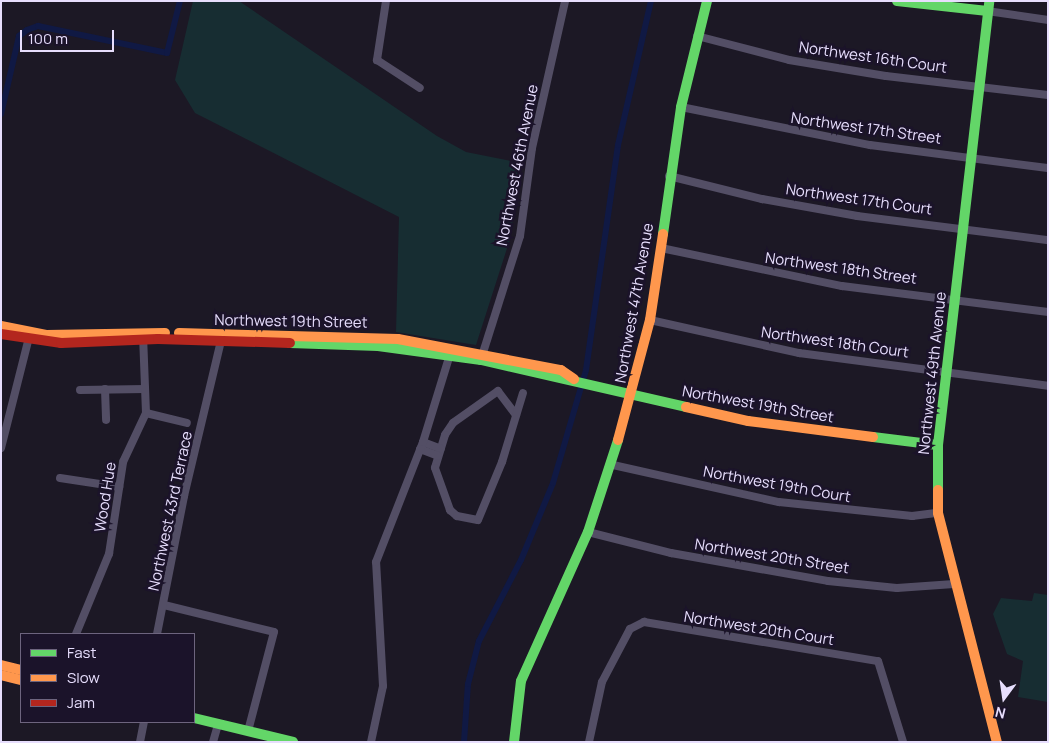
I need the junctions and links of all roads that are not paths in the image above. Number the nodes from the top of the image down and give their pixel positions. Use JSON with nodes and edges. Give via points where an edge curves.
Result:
{"nodes":[{"id":1,"x":386,"y":1,"type":"edge"},
{"id":2,"x":565,"y":1,"type":"edge"},
{"id":3,"x":707,"y":1,"type":"edge"},
{"id":4,"x":897,"y":1,"type":"edge"},
{"id":5,"x":988,"y":6,"type":"edge"},
{"id":6,"x":1048,"y":20,"type":"edge"},
{"id":7,"x":697,"y":36,"type":"junction"},
{"id":8,"x":979,"y":84,"type":"junction"},
{"id":9,"x":420,"y":88,"type":"dead end"},
{"id":10,"x":1048,"y":95,"type":"edge"},
{"id":11,"x":681,"y":107,"type":"junction"},
{"id":12,"x":971,"y":155,"type":"junction"},
{"id":13,"x":1048,"y":168,"type":"edge"},
{"id":14,"x":670,"y":176,"type":"junction"},
{"id":15,"x":963,"y":226,"type":"junction"},
{"id":16,"x":1048,"y":240,"type":"edge"},
{"id":17,"x":661,"y":248,"type":"junction"},
{"id":18,"x":955,"y":298,"type":"junction"},
{"id":19,"x":1048,"y":312,"type":"edge"},
{"id":20,"x":650,"y":320,"type":"junction"},
{"id":21,"x":1,"y":326,"type":"edge"},
{"id":22,"x":1,"y":334,"type":"edge"},
{"id":23,"x":143,"y":336,"type":"junction"},
{"id":24,"x":222,"y":338,"type":"junction"},
{"id":25,"x":28,"y":341,"type":"junction"},
{"id":26,"x":451,"y":351,"type":"junction"},
{"id":27,"x":482,"y":356,"type":"junction"},
{"id":28,"x":947,"y":370,"type":"junction"},
{"id":29,"x":1048,"y":386,"type":"edge"},
{"id":30,"x":105,"y":389,"type":"junction"},
{"id":31,"x":145,"y":389,"type":"junction"},
{"id":32,"x":80,"y":390,"type":"dead end"},
{"id":33,"x":523,"y":393,"type":"dead end"},
{"id":34,"x":634,"y":395,"type":"junction"},
{"id":35,"x":146,"y":413,"type":"junction"},
{"id":36,"x":516,"y":415,"type":"junction"},
{"id":37,"x":106,"y":420,"type":"dead end"},
{"id":38,"x":187,"y":423,"type":"dead end"},
{"id":39,"x":938,"y":444,"type":"junction"},
{"id":40,"x":422,"y":445,"type":"junction"},
{"id":41,"x":1,"y":448,"type":"edge"},
{"id":42,"x":440,"y":453,"type":"junction"},
{"id":43,"x":613,"y":465,"type":"junction"},
{"id":44,"x":60,"y":478,"type":"dead end"},
{"id":45,"x":119,"y":487,"type":"junction"},
{"id":46,"x":938,"y":513,"type":"junction"},
{"id":47,"x":588,"y":532,"type":"junction"},
{"id":48,"x":954,"y":584,"type":"junction"},
{"id":49,"x":164,"y":604,"type":"junction"},
{"id":50,"x":76,"y":633,"type":"edge"},
{"id":51,"x":157,"y":633,"type":"edge"},
{"id":52,"x":1,"y":665,"type":"edge"},
{"id":53,"x":20,"y":670,"type":"edge"},
{"id":54,"x":1,"y":675,"type":"edge"},
{"id":55,"x":20,"y":680,"type":"edge"},
{"id":56,"x":195,"y":718,"type":"edge"},
{"id":57,"x":144,"y":723,"type":"edge"},
{"id":58,"x":218,"y":724,"type":"junction"},
{"id":59,"x":248,"y":731,"type":"junction"},
{"id":60,"x":140,"y":742,"type":"edge"},
{"id":61,"x":213,"y":742,"type":"edge"},
{"id":62,"x":293,"y":742,"type":"edge"},
{"id":63,"x":371,"y":742,"type":"edge"},
{"id":64,"x":514,"y":742,"type":"edge"},
{"id":65,"x":589,"y":742,"type":"edge"},
{"id":66,"x":904,"y":742,"type":"edge"},
{"id":67,"x":997,"y":742,"type":"edge"}],
"edges":[{"from":1,"to":9,"type":"street","via":[[377,60]]},
{"from":2,"to":27,"type":"street","name":"Northwest 46th Avenue","via":[[532,148],[520,236]]},
{"from":3,"to":7,"type":"street","name":"Northwest 47th Avenue"},
{"from":4,"to":5,"type":"street"},
{"from":5,"to":6,"type":"street"},
{"from":5,"to":8,"type":"street","name":"Northwest 49th Avenue"},
{"from":7,"to":8,"type":"street","name":"Northwest 16th Court","via":[[789,60],[886,76]]},
{"from":7,"to":11,"type":"street","name":"Northwest 47th Avenue"},
{"from":8,"to":10,"type":"street","name":"Northwest 16th Court"},
{"from":8,"to":12,"type":"street","name":"Northwest 49th Avenue"},
{"from":11,"to":12,"type":"street","name":"Northwest 17th Street","via":[[870,145]]},
{"from":11,"to":14,"type":"street","name":"Northwest 47th Avenue"},
{"from":12,"to":13,"type":"street","name":"Northwest 17th Street"},
{"from":12,"to":15,"type":"street","name":"Northwest 49th Avenue"},
{"from":14,"to":15,"type":"street","name":"Northwest 17th Court","via":[[847,214]]},
{"from":14,"to":17,"type":"street","name":"Northwest 47th Avenue"},
{"from":15,"to":16,"type":"street","name":"Northwest 17th Court"},
{"from":15,"to":18,"type":"street","name":"Northwest 49th Avenue"},
{"from":17,"to":18,"type":"street","name":"Northwest 18th Street","via":[[842,286]]},
{"from":17,"to":20,"type":"street","name":"Northwest 47th Avenue"},
{"from":18,"to":19,"type":"street","name":"Northwest 18th Street"},
{"from":18,"to":28,"type":"street","name":"Northwest 49th Avenue"},
{"from":20,"to":28,"type":"street","name":"Northwest 18th Court","via":[[799,353]]},
{"from":20,"to":34,"type":"street","name":"Northwest 47th Avenue"},
{"from":21,"to":23,"type":"street","name":"Northwest 19th Street","via":[[46,335]]},
{"from":22,"to":25,"type":"street","name":"Northwest 19th Street"},
{"from":23,"to":24,"type":"street","name":"Northwest 19th Street"},
{"from":23,"to":25,"type":"street","name":"Northwest 19th Street","via":[[90,344]]},
{"from":23,"to":31,"type":"street","name":"Wood Hue"},
{"from":24,"to":26,"type":"street","name":"Northwest 19th Street","via":[[379,342]]},
{"from":24,"to":49,"type":"street","name":"Northwest 43rd Terrace","via":[[184,496]]},
{"from":25,"to":41,"type":"street"},
{"from":26,"to":27,"type":"street","name":"Northwest 19th Street"},
{"from":26,"to":40,"type":"street"},
{"from":27,"to":34,"type":"street","name":"Northwest 19th Street","via":[[551,378],[574,379]]},
{"from":28,"to":29,"type":"street","name":"Northwest 18th Court"},
{"from":28,"to":39,"type":"street","name":"Northwest 49th Avenue"},
{"from":30,"to":31,"type":"street"},
{"from":30,"to":32,"type":"street"},
{"from":30,"to":37,"type":"street"},
{"from":31,"to":35,"type":"street","name":"Wood Hue"},
{"from":33,"to":36,"type":"street"},
{"from":34,"to":39,"type":"street","name":"Northwest 19th Street","via":[[766,424]]},
{"from":34,"to":43,"type":"street","name":"Northwest 47th Avenue"},
{"from":35,"to":38,"type":"street"},
{"from":35,"to":45,"type":"street","name":"Wood Hue","via":[[123,462]]},
{"from":36,"to":42,"type":"street","via":[[498,391],[453,423]]},
{"from":36,"to":42,"type":"street","via":[[478,520],[450,510],[436,468]]},
{"from":39,"to":46,"type":"street","name":"Northwest 49th Avenue"},
{"from":40,"to":42,"type":"street"},
{"from":40,"to":63,"type":"street","via":[[376,562],[383,686]]},
{"from":43,"to":46,"type":"street","name":"Northwest 19th Court","via":[[779,502],[912,516]]},
{"from":43,"to":47,"type":"street","name":"Northwest 47th Avenue"},
{"from":44,"to":45,"type":"street"},
{"from":45,"to":50,"type":"street","name":"Wood Hue","via":[[109,554]]},
{"from":46,"to":48,"type":"street","name":"Northwest 49th Avenue"},
{"from":47,"to":48,"type":"street","name":"Northwest 20th Street","via":[[671,553],[810,578],[897,588]]},
{"from":47,"to":64,"type":"street","name":"Northwest 47th Avenue","via":[[521,681]]},
{"from":48,"to":67,"type":"street","name":"Northwest 49th Avenue"},
{"from":49,"to":51,"type":"street","name":"Northwest 43rd Terrace"},
{"from":49,"to":59,"type":"street","via":[[274,632]]},
{"from":52,"to":53,"type":"street"},
{"from":54,"to":55,"type":"street"},
{"from":56,"to":58,"type":"street"},
{"from":57,"to":60,"type":"street"},
{"from":58,"to":59,"type":"street"},
{"from":58,"to":61,"type":"street"},
{"from":59,"to":62,"type":"street"},
{"from":65,"to":66,"type":"street","name":"Northwest 20th Court","via":[[602,682],[636,624],[644,622],[878,661]]}]}
